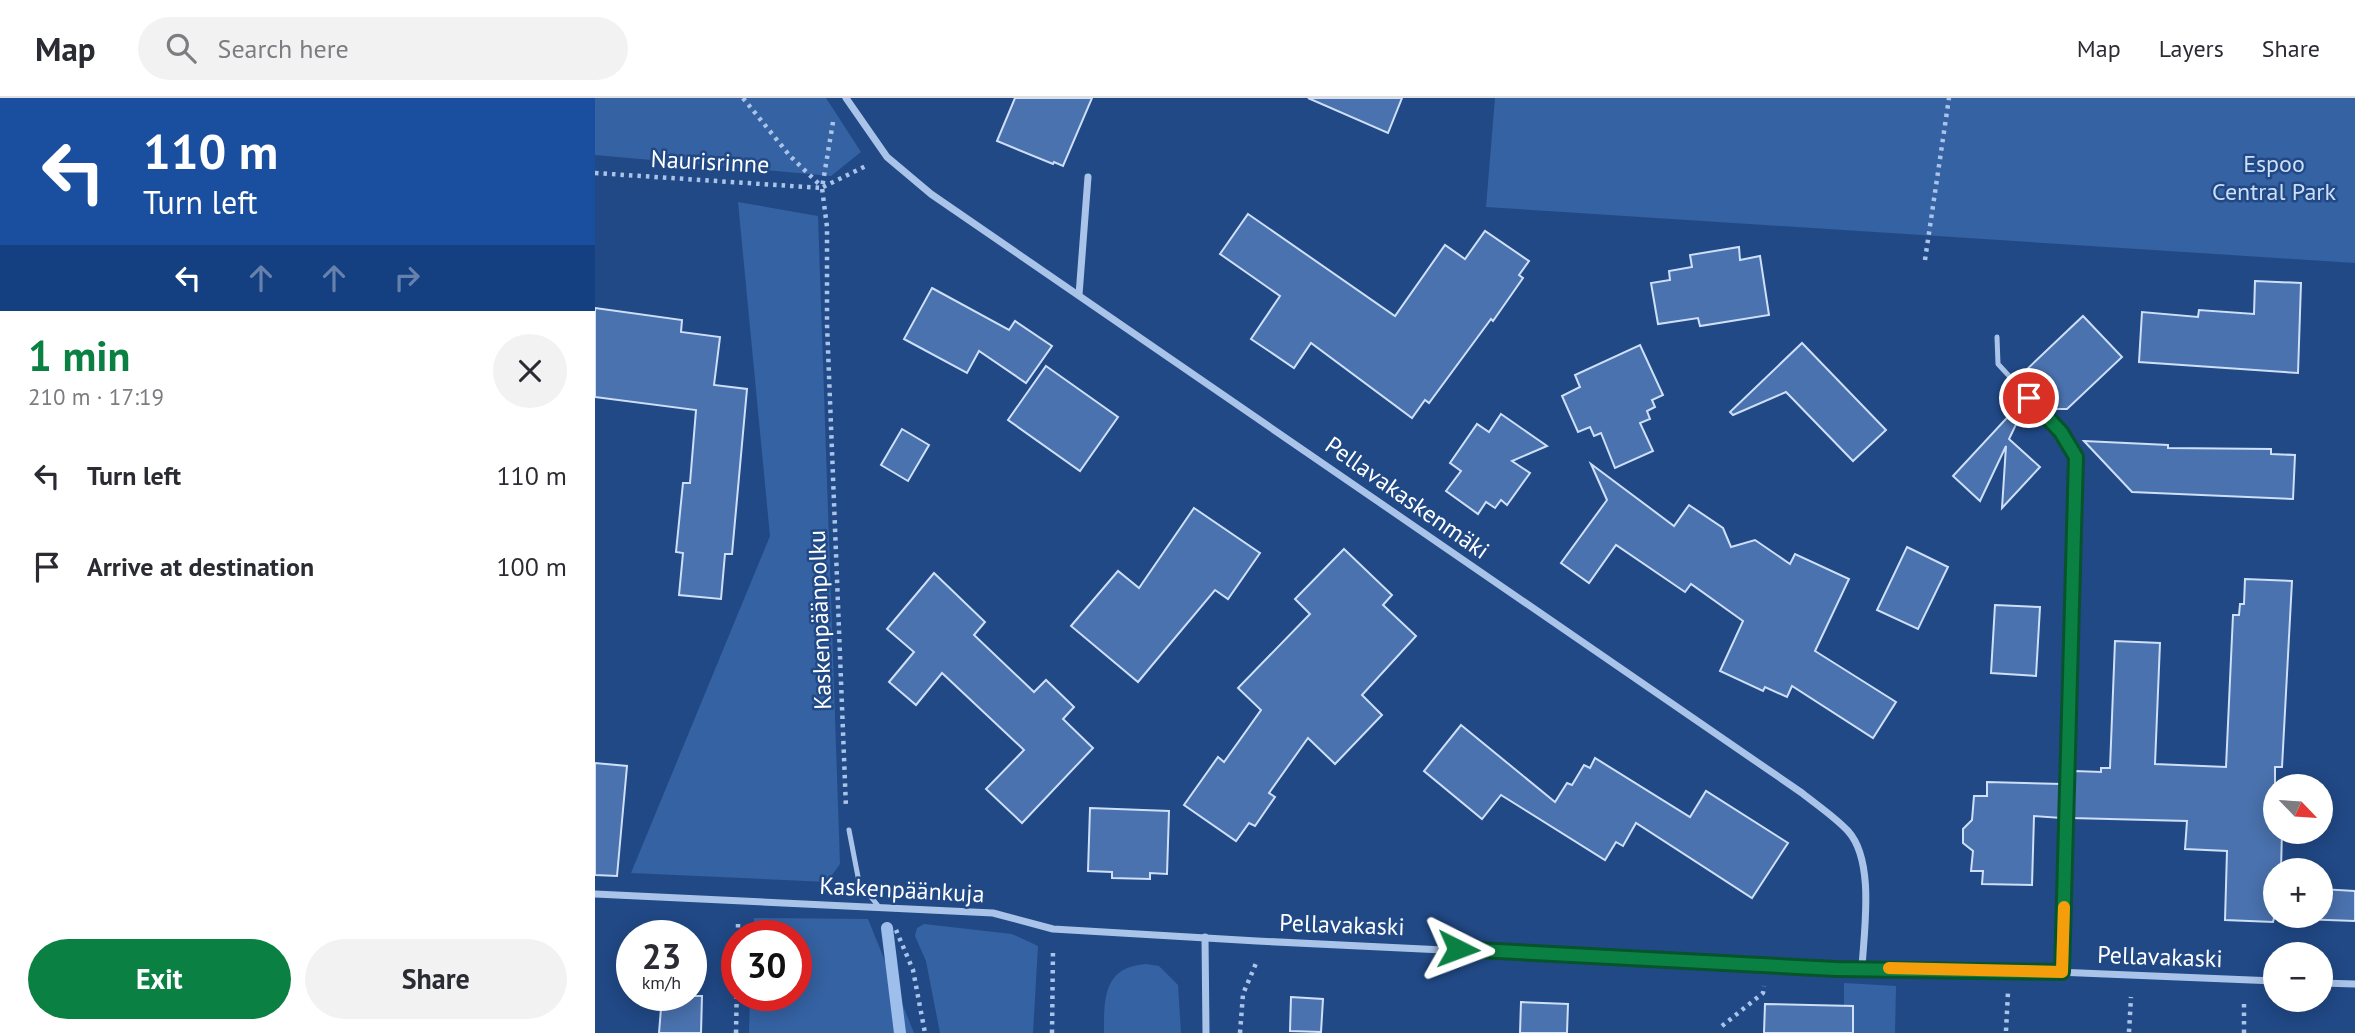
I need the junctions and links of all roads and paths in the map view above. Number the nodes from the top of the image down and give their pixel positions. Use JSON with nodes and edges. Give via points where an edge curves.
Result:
{"nodes":[{"id":1,"x":743,"y":98,"type":"edge"},
{"id":2,"x":846,"y":98,"type":"edge"},
{"id":3,"x":1949,"y":98,"type":"edge"},
{"id":4,"x":834,"y":111,"type":"dead end"},
{"id":5,"x":887,"y":157,"type":"junction"},
{"id":6,"x":595,"y":173,"type":"edge"},
{"id":7,"x":1088,"y":177,"type":"dead end"},
{"id":8,"x":822,"y":188,"type":"junction"},
{"id":9,"x":1925,"y":260,"type":"dead end"},
{"id":10,"x":1079,"y":295,"type":"junction"},
{"id":11,"x":1997,"y":337,"type":"dead end"},
{"id":12,"x":849,"y":830,"type":"joint"},
{"id":13,"x":595,"y":894,"type":"edge"},
{"id":14,"x":879,"y":907,"type":"junction"},
{"id":15,"x":1205,"y":937,"type":"junction"},
{"id":16,"x":1257,"y":942,"type":"junction"},
{"id":17,"x":1053,"y":949,"type":"dead end"},
{"id":18,"x":1764,"y":964,"type":"junction"},
{"id":19,"x":1862,"y":968,"type":"junction"},
{"id":20,"x":2062,"y":972,"type":"junction"},
{"id":21,"x":2263,"y":980,"type":"edge"},
{"id":22,"x":2333,"y":983,"type":"edge"},
{"id":23,"x":2355,"y":984,"type":"edge"},
{"id":24,"x":2008,"y":991,"type":"dead end"},
{"id":25,"x":2131,"y":996,"type":"dead end"},
{"id":26,"x":2244,"y":1000,"type":"dead end"},
{"id":27,"x":736,"y":1011,"type":"edge"},
{"id":28,"x":1722,"y":1026,"type":"dead end"},
{"id":29,"x":2006,"y":1031,"type":"edge"},
{"id":30,"x":2129,"y":1032,"type":"edge"},
{"id":31,"x":736,"y":1033,"type":"edge"},
{"id":32,"x":925,"y":1033,"type":"edge"},
{"id":33,"x":1052,"y":1033,"type":"edge"},
{"id":34,"x":1206,"y":1033,"type":"edge"},
{"id":35,"x":1240,"y":1033,"type":"edge"},
{"id":36,"x":2243,"y":1033,"type":"edge"}],
"edges":[{"from":1,"to":8,"type":"path"},
{"from":2,"to":5,"type":"street","name":"Pellavakaskenmäki"},
{"from":3,"to":9,"type":"path"},
{"from":4,"to":8,"type":"path","name":"Kaskenpäänpolku"},
{"from":5,"to":8,"type":"path"},
{"from":5,"to":10,"type":"street","name":"Pellavakaskenmäki","via":[[931,194]]},
{"from":6,"to":8,"type":"path","name":"Naurisrinne"},
{"from":7,"to":10,"type":"street"},
{"from":8,"to":12,"type":"path","name":"Kaskenpäänpolku","via":[[827,227],[843,788]]},
{"from":10,"to":19,"type":"street","name":"Pellavakaskenmäki","via":[[1802,793],[1849,832],[1866,881]]},
{"from":11,"to":20,"type":"lane","via":[[1998,364],[2061,432],[2076,457]]},
{"from":12,"to":14,"type":"lane","via":[[859,881]]},
{"from":13,"to":14,"type":"street","name":"Kaskenpäänkuja"},
{"from":14,"to":15,"type":"street","name":"Kaskenpäänkuja","via":[[993,913],[1053,929]]},
{"from":14,"to":32,"type":"path","via":[[900,936],[913,970]]},
{"from":15,"to":16,"type":"street","name":"Pellavakaski"},
{"from":15,"to":34,"type":"street"},
{"from":16,"to":18,"type":"street","name":"Pellavakaski"},
{"from":16,"to":35,"type":"path","via":[[1257,967],[1249,974],[1243,994]]},
{"from":17,"to":33,"type":"path"},
{"from":18,"to":19,"type":"street","name":"Pellavakaski"},
{"from":18,"to":28,"type":"path","via":[[1763,993]]},
{"from":19,"to":20,"type":"street","name":"Pellavakaski"},
{"from":20,"to":21,"type":"street","name":"Pellavakaski"},
{"from":22,"to":23,"type":"street"},
{"from":24,"to":29,"type":"path"},
{"from":25,"to":30,"type":"path"},
{"from":26,"to":36,"type":"path"},
{"from":27,"to":31,"type":"path"}]}
